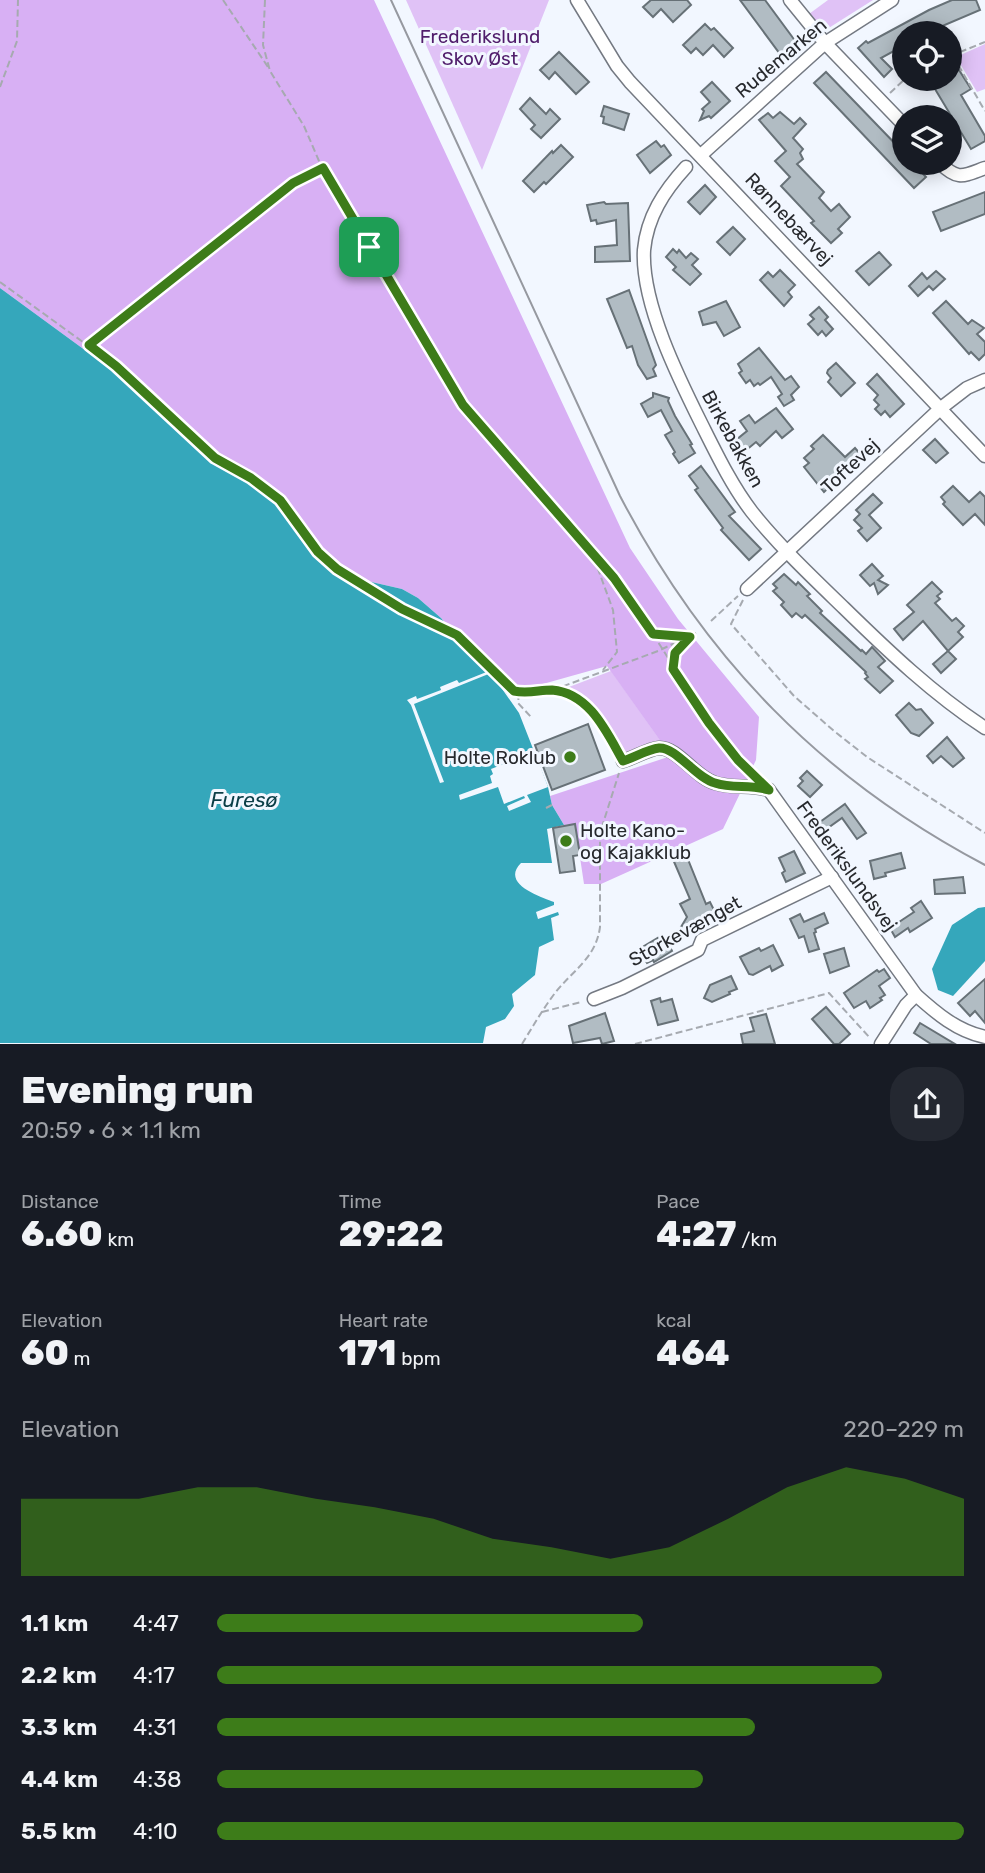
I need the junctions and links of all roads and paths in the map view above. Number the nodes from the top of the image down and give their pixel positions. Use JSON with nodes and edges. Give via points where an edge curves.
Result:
{"nodes":[{"id":1,"x":18,"y":0,"type":"edge"},
{"id":2,"x":223,"y":0,"type":"edge"},
{"id":3,"x":265,"y":0,"type":"edge"},
{"id":4,"x":577,"y":0,"type":"edge"},
{"id":5,"x":790,"y":0,"type":"edge"},
{"id":6,"x":892,"y":0,"type":"edge"},
{"id":7,"x":985,"y":42,"type":"edge"},
{"id":8,"x":825,"y":43,"type":"junction"},
{"id":9,"x":962,"y":52,"type":"edge"},
{"id":10,"x":270,"y":71,"type":"junction"},
{"id":11,"x":962,"y":73,"type":"edge"},
{"id":12,"x":0,"y":87,"type":"edge"},
{"id":13,"x":893,"y":91,"type":"edge"},
{"id":14,"x":882,"y":102,"type":"junction"},
{"id":15,"x":985,"y":111,"type":"edge"},
{"id":16,"x":892,"y":112,"type":"edge"},
{"id":17,"x":701,"y":155,"type":"junction"},
{"id":18,"x":686,"y":167,"type":"dead end"},
{"id":19,"x":985,"y":167,"type":"edge"},
{"id":20,"x":323,"y":168,"type":"junction"},
{"id":21,"x":962,"y":174,"type":"edge"},
{"id":22,"x":0,"y":282,"type":"edge"},
{"id":23,"x":89,"y":345,"type":"junction"},
{"id":24,"x":985,"y":380,"type":"edge"},
{"id":25,"x":941,"y":408,"type":"junction"},
{"id":26,"x":985,"y":456,"type":"edge"},
{"id":27,"x":786,"y":552,"type":"junction"},
{"id":28,"x":593,"y":556,"type":"junction"},
{"id":29,"x":745,"y":591,"type":"junction"},
{"id":30,"x":711,"y":621,"type":"dead end"},
{"id":31,"x":698,"y":632,"type":"dead end"},
{"id":32,"x":653,"y":634,"type":"junction"},
{"id":33,"x":690,"y":637,"type":"junction"},
{"id":34,"x":661,"y":649,"type":"junction"},
{"id":35,"x":673,"y":669,"type":"junction"},
{"id":36,"x":602,"y":671,"type":"junction"},
{"id":37,"x":552,"y":690,"type":"junction"},
{"id":38,"x":519,"y":692,"type":"junction"},
{"id":39,"x":531,"y":717,"type":"dead end"},
{"id":40,"x":985,"y":728,"type":"edge"},
{"id":41,"x":623,"y":761,"type":"junction"},
{"id":42,"x":754,"y":775,"type":"dead end"},
{"id":43,"x":552,"y":806,"type":"dead end"},
{"id":44,"x":546,"y":808,"type":"dead end"},
{"id":45,"x":985,"y":833,"type":"edge"},
{"id":46,"x":832,"y":877,"type":"junction"},
{"id":47,"x":915,"y":995,"type":"junction"},
{"id":48,"x":588,"y":1000,"type":"joint"},
{"id":49,"x":541,"y":1012,"type":"junction"},
{"id":50,"x":985,"y":1037,"type":"edge"},
{"id":51,"x":522,"y":1044,"type":"edge"},
{"id":52,"x":635,"y":1044,"type":"edge"},
{"id":53,"x":878,"y":1044,"type":"edge"}],
"edges":[{"from":1,"to":12,"type":"path","via":[[17,41]]},
{"from":2,"to":10,"type":"path"},
{"from":3,"to":10,"type":"path","via":[[263,45]]},
{"from":4,"to":17,"type":"street","name":"Rønnebærvej","via":[[617,66]]},
{"from":5,"to":8,"type":"street"},
{"from":6,"to":8,"type":"street","name":"Rudemarken"},
{"from":7,"to":9,"type":"path"},
{"from":8,"to":14,"type":"street"},
{"from":8,"to":17,"type":"street","name":"Rudemarken"},
{"from":10,"to":20,"type":"path"},
{"from":11,"to":15,"type":"path"},
{"from":13,"to":14,"type":"path"},
{"from":14,"to":16,"type":"street"},
{"from":17,"to":25,"type":"street","name":"Rønnebærvej"},
{"from":18,"to":27,"type":"street","name":"Birkebakken","via":[[653,212],[646,237],[645,265],[653,309],[677,375],[726,472]]},
{"from":19,"to":21,"type":"street"},
{"from":20,"to":23,"type":"path","via":[[293,183]]},
{"from":20,"to":28,"type":"path","via":[[463,405]]},
{"from":22,"to":23,"type":"path"},
{"from":23,"to":38,"type":"path","via":[[215,458],[280,500],[318,552],[337,569],[402,609],[457,635]]},
{"from":24,"to":25,"type":"street","name":"Toftevej"},
{"from":25,"to":26,"type":"street","name":"Rønnebærvej"},
{"from":25,"to":27,"type":"street","name":"Toftevej"},
{"from":27,"to":29,"type":"street","name":"Toftevej"},
{"from":27,"to":40,"type":"street","name":"Birkebakken","via":[[900,662]]},
{"from":28,"to":32,"type":"path"},
{"from":28,"to":36,"type":"path","via":[[613,610],[617,652]]},
{"from":29,"to":30,"type":"path"},
{"from":29,"to":45,"type":"path","via":[[731,624],[794,696],[867,757]]},
{"from":31,"to":33,"type":"path"},
{"from":32,"to":33,"type":"path"},
{"from":32,"to":34,"type":"path"},
{"from":33,"to":34,"type":"path"},
{"from":33,"to":35,"type":"path","via":[[675,653]]},
{"from":34,"to":35,"type":"path"},
{"from":34,"to":36,"type":"path"},
{"from":35,"to":42,"type":"path","via":[[709,723]]},
{"from":36,"to":37,"type":"path"},
{"from":37,"to":38,"type":"path"},
{"from":37,"to":41,"type":"path","via":[[585,704],[600,720]]},
{"from":38,"to":39,"type":"path","via":[[518,703]]},
{"from":41,"to":46,"type":"street","name":"Frederikslundsvej","via":[[660,748],[673,752],[713,783],[769,790]]},
{"from":41,"to":49,"type":"path","via":[[600,833],[598,942]]},
{"from":43,"to":44,"type":"path"},
{"from":46,"to":47,"type":"street","name":"Frederikslundsvej"},
{"from":46,"to":48,"type":"street","name":"Storkevænget","via":[[702,940],[698,950]]},
{"from":47,"to":50,"type":"street","name":"Frederikslundsvej","via":[[957,1026]]},
{"from":47,"to":53,"type":"street"},
{"from":48,"to":49,"type":"path"},
{"from":49,"to":51,"type":"path"},
{"from":52,"to":53,"type":"path","via":[[829,993]]}]}
